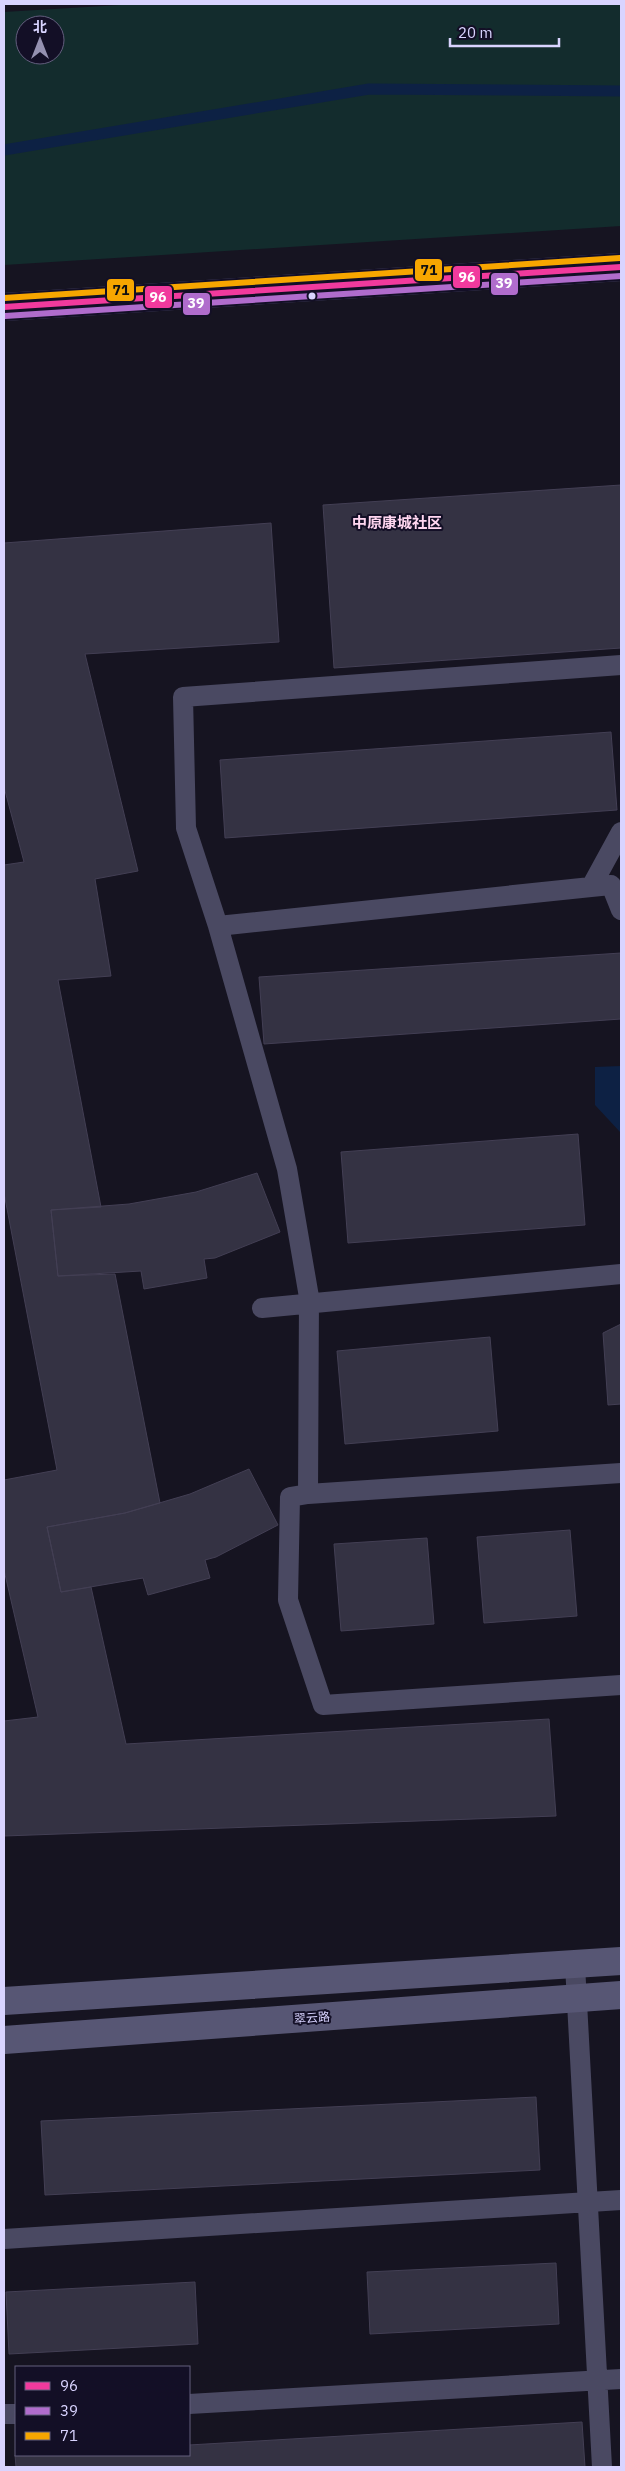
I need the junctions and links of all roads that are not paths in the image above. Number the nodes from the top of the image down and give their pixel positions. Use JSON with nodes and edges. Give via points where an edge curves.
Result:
{"nodes":[{"id":1,"x":621,"y":267,"type":"edge"},
{"id":2,"x":4,"y":307,"type":"edge"},
{"id":3,"x":621,"y":665,"type":"edge"},
{"id":4,"x":621,"y":832,"type":"edge"},
{"id":5,"x":591,"y":887,"type":"junction"},
{"id":6,"x":621,"y":910,"type":"edge"},
{"id":7,"x":218,"y":926,"type":"junction"},
{"id":8,"x":621,"y":1274,"type":"edge"},
{"id":9,"x":309,"y":1305,"type":"junction"},
{"id":10,"x":262,"y":1308,"type":"dead end"},
{"id":11,"x":621,"y":1473,"type":"edge"},
{"id":12,"x":308,"y":1494,"type":"junction"},
{"id":13,"x":621,"y":1685,"type":"edge"},
{"id":14,"x":621,"y":1961,"type":"edge"},
{"id":15,"x":575,"y":1965,"type":"junction"},
{"id":16,"x":621,"y":1995,"type":"edge"},
{"id":17,"x":577,"y":1998,"type":"junction"},
{"id":18,"x":4,"y":2001,"type":"edge"},
{"id":19,"x":4,"y":2040,"type":"edge"},
{"id":20,"x":621,"y":2200,"type":"edge"},
{"id":21,"x":588,"y":2202,"type":"junction"},
{"id":22,"x":4,"y":2239,"type":"edge"},
{"id":23,"x":621,"y":2379,"type":"edge"},
{"id":24,"x":597,"y":2380,"type":"junction"},
{"id":25,"x":190,"y":2404,"type":"edge"},
{"id":26,"x":602,"y":2467,"type":"edge"}],
"edges":[{"from":1,"to":2,"type":"street"},
{"from":3,"to":7,"type":"lane","via":[[183,697],[186,828]]},
{"from":4,"to":5,"type":"lane"},
{"from":5,"to":6,"type":"lane","via":[[611,885]]},
{"from":5,"to":7,"type":"lane"},
{"from":7,"to":9,"type":"lane","via":[[287,1169]]},
{"from":8,"to":9,"type":"lane"},
{"from":9,"to":10,"type":"lane"},
{"from":9,"to":12,"type":"lane"},
{"from":11,"to":12,"type":"lane"},
{"from":12,"to":13,"type":"lane","via":[[290,1497],[288,1600],[323,1705]]},
{"from":14,"to":15,"type":"street"},
{"from":15,"to":17,"type":"lane"},
{"from":15,"to":18,"type":"street"},
{"from":16,"to":17,"type":"street","name":"翠云路"},
{"from":17,"to":19,"type":"street","name":"翠云路"},
{"from":17,"to":21,"type":"lane"},
{"from":20,"to":21,"type":"lane"},
{"from":21,"to":22,"type":"lane"},
{"from":21,"to":24,"type":"lane"},
{"from":23,"to":24,"type":"lane"},
{"from":24,"to":25,"type":"lane"},
{"from":24,"to":26,"type":"lane"}]}
